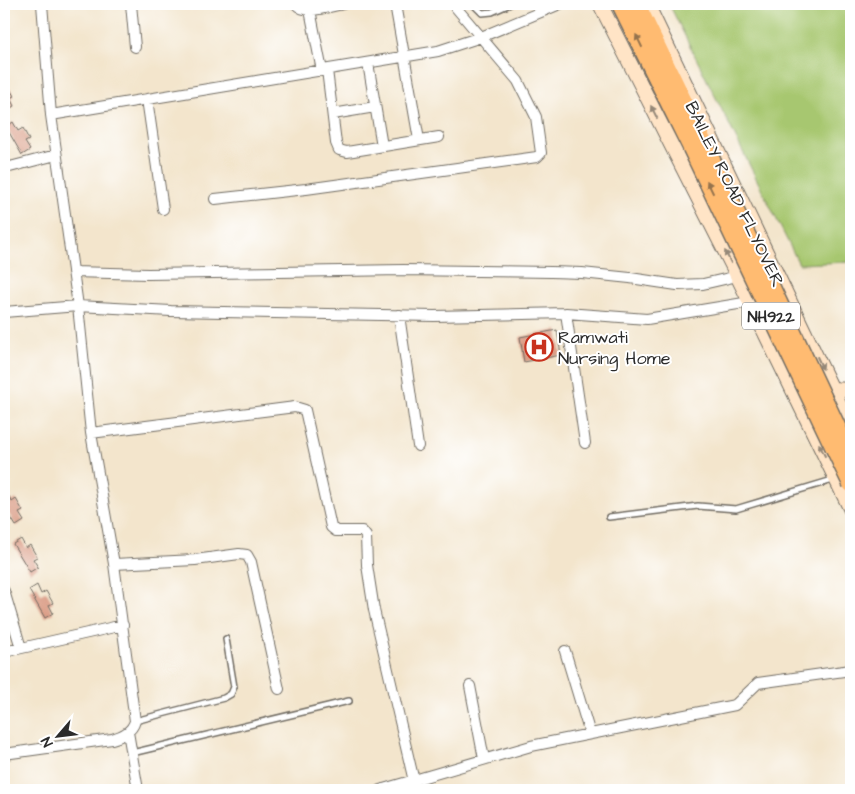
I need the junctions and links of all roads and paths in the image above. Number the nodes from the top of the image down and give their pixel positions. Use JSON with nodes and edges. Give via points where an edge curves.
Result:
{"nodes":[{"id":1,"x":42,"y":4,"type":"edge"},
{"id":2,"x":130,"y":4,"type":"edge"},
{"id":3,"x":296,"y":4,"type":"edge"},
{"id":4,"x":343,"y":4,"type":"edge"},
{"id":5,"x":395,"y":4,"type":"edge"},
{"id":6,"x":454,"y":4,"type":"edge"},
{"id":7,"x":473,"y":4,"type":"edge"},
{"id":8,"x":510,"y":4,"type":"edge"},
{"id":9,"x":600,"y":4,"type":"edge"},
{"id":10,"x":620,"y":4,"type":"edge"},
{"id":11,"x":637,"y":4,"type":"edge"},
{"id":12,"x":647,"y":4,"type":"edge"},
{"id":13,"x":553,"y":5,"type":"edge"},
{"id":14,"x":310,"y":10,"type":"junction"},
{"id":15,"x":481,"y":37,"type":"junction"},
{"id":16,"x":136,"y":47,"type":"dead end"},
{"id":17,"x":404,"y":57,"type":"junction"},
{"id":18,"x":368,"y":63,"type":"junction"},
{"id":19,"x":325,"y":70,"type":"junction"},
{"id":20,"x":147,"y":99,"type":"junction"},
{"id":21,"x":375,"y":107,"type":"junction"},
{"id":22,"x":333,"y":114,"type":"junction"},
{"id":23,"x":51,"y":115,"type":"junction"},
{"id":24,"x":439,"y":137,"type":"dead end"},
{"id":25,"x":419,"y":140,"type":"junction"},
{"id":26,"x":698,"y":145,"type":"junction"},
{"id":27,"x":382,"y":146,"type":"junction"},
{"id":28,"x":56,"y":155,"type":"junction"},
{"id":29,"x":4,"y":166,"type":"edge"},
{"id":30,"x":215,"y":199,"type":"dead end"},
{"id":31,"x":163,"y":209,"type":"dead end"},
{"id":32,"x":772,"y":263,"type":"junction"},
{"id":33,"x":72,"y":272,"type":"junction"},
{"id":34,"x":737,"y":276,"type":"junction"},
{"id":35,"x":750,"y":302,"type":"junction"},
{"id":36,"x":78,"y":306,"type":"junction"},
{"id":37,"x":4,"y":312,"type":"edge"},
{"id":38,"x":566,"y":313,"type":"junction"},
{"id":39,"x":399,"y":315,"type":"junction"},
{"id":40,"x":804,"y":330,"type":"junction"},
{"id":41,"x":772,"y":347,"type":"junction"},
{"id":42,"x":832,"y":389,"type":"junction"},
{"id":43,"x":851,"y":390,"type":"edge"},
{"id":44,"x":798,"y":400,"type":"junction"},
{"id":45,"x":845,"y":404,"type":"edge"},
{"id":46,"x":805,"y":414,"type":"junction"},
{"id":47,"x":851,"y":430,"type":"edge"},
{"id":48,"x":91,"y":433,"type":"junction"},
{"id":49,"x":585,"y":443,"type":"dead end"},
{"id":50,"x":418,"y":446,"type":"dead end"},
{"id":51,"x":851,"y":456,"type":"edge"},
{"id":52,"x":851,"y":473,"type":"edge"},
{"id":53,"x":844,"y":481,"type":"edge"},
{"id":54,"x":851,"y":510,"type":"edge"},
{"id":55,"x":610,"y":517,"type":"dead end"},
{"id":56,"x":114,"y":564,"type":"junction"},
{"id":57,"x":4,"y":591,"type":"edge"},
{"id":58,"x":123,"y":625,"type":"junction"},
{"id":59,"x":226,"y":639,"type":"dead end"},
{"id":60,"x":21,"y":648,"type":"junction"},
{"id":61,"x":565,"y":651,"type":"dead end"},
{"id":62,"x":4,"y":652,"type":"edge"},
{"id":63,"x":851,"y":670,"type":"edge"},
{"id":64,"x":470,"y":686,"type":"dead end"},
{"id":65,"x":279,"y":690,"type":"dead end"},
{"id":66,"x":349,"y":701,"type":"dead end"},
{"id":67,"x":135,"y":721,"type":"junction"},
{"id":68,"x":128,"y":732,"type":"junction"},
{"id":69,"x":590,"y":734,"type":"junction"},
{"id":70,"x":132,"y":753,"type":"junction"},
{"id":71,"x":4,"y":754,"type":"edge"},
{"id":72,"x":484,"y":759,"type":"junction"},
{"id":73,"x":415,"y":785,"type":"edge"},
{"id":74,"x":138,"y":790,"type":"edge"},
{"id":75,"x":380,"y":790,"type":"edge"}],
"edges":[{"from":1,"to":23,"type":"street"},
{"from":2,"to":16,"type":"street"},
{"from":3,"to":14,"type":"street","via":[[301,9]]},
{"from":4,"to":14,"type":"street"},
{"from":5,"to":17,"type":"street"},
{"from":6,"to":15,"type":"street"},
{"from":7,"to":8,"type":"lane","via":[[482,12],[492,12]]},
{"from":34,"to":9,"type":"main road","one_way":true},
{"from":26,"to":10,"type":"highway","name":"BAILEY ROAD FLYOVER","number":"NH922","one_way":true},
{"from":11,"to":26,"type":"highway","name":"BAILEY ROAD FLYOVER","number":"NH922"},
{"from":12,"to":32,"type":"main road"},
{"from":13,"to":15,"type":"street"},
{"from":14,"to":19,"type":"street"},
{"from":15,"to":17,"type":"street","via":[[438,51]]},
{"from":15,"to":30,"type":"street","via":[[518,81],[536,117],[541,153],[538,157]]},
{"from":17,"to":18,"type":"street"},
{"from":17,"to":25,"type":"street"},
{"from":18,"to":19,"type":"street"},
{"from":18,"to":21,"type":"street"},
{"from":19,"to":20,"type":"street"},
{"from":19,"to":22,"type":"street"},
{"from":20,"to":23,"type":"street"},
{"from":20,"to":31,"type":"street"},
{"from":21,"to":22,"type":"street"},
{"from":21,"to":27,"type":"street"},
{"from":22,"to":27,"type":"street","via":[[339,150],[347,152]]},
{"from":23,"to":28,"type":"street"},
{"from":24,"to":25,"type":"street"},
{"from":25,"to":27,"type":"street"},
{"from":26,"to":51,"type":"highway","name":"BAILEY ROAD FLYOVER","number":"NH922","bridge":true},
{"from":53,"to":26,"type":"highway","name":"BAILEY ROAD FLYOVER","number":"NH922","one_way":true,"bridge":true},
{"from":28,"to":29,"type":"street"},
{"from":28,"to":33,"type":"street"},
{"from":32,"to":34,"type":"street"},
{"from":32,"to":40,"type":"main road"},
{"from":33,"to":34,"type":"street","via":[[552,272],[630,278],[677,286]]},
{"from":33,"to":36,"type":"street"},
{"from":34,"to":35,"type":"main road"},
{"from":35,"to":38,"type":"street","via":[[648,319]]},
{"from":35,"to":41,"type":"main road"},
{"from":36,"to":37,"type":"street"},
{"from":36,"to":39,"type":"street"},
{"from":36,"to":48,"type":"street"},
{"from":38,"to":39,"type":"street"},
{"from":38,"to":49,"type":"street"},
{"from":39,"to":50,"type":"street"},
{"from":40,"to":41,"type":"main road"},
{"from":40,"to":42,"type":"main road","one_way":true},
{"from":41,"to":44,"type":"main road"},
{"from":42,"to":43,"type":"main road"},
{"from":42,"to":44,"type":"main road"},
{"from":42,"to":45,"type":"main road"},
{"from":44,"to":46,"type":"main road"},
{"from":45,"to":46,"type":"main road"},
{"from":45,"to":47,"type":"main road"},
{"from":53,"to":46,"type":"main road","one_way":true},
{"from":48,"to":56,"type":"street"},
{"from":48,"to":73,"type":"street","via":[[295,408],[305,410],[331,526],[336,531],[362,531],[366,536],[374,610]]},
{"from":52,"to":53,"type":"main road"},
{"from":53,"to":54,"type":"main road"},
{"from":53,"to":55,"type":"lane","via":[[736,509],[698,506]]},
{"from":56,"to":58,"type":"street"},
{"from":56,"to":65,"type":"street","via":[[247,555]]},
{"from":57,"to":60,"type":"street"},
{"from":58,"to":60,"type":"street"},
{"from":58,"to":67,"type":"street"},
{"from":59,"to":67,"type":"lane","via":[[234,687],[231,694]]},
{"from":60,"to":62,"type":"street"},
{"from":61,"to":69,"type":"street"},
{"from":63,"to":69,"type":"street","via":[[758,683],[735,705]]},
{"from":64,"to":72,"type":"street"},
{"from":66,"to":70,"type":"lane"},
{"from":67,"to":68,"type":"street"},
{"from":68,"to":70,"type":"street"},
{"from":68,"to":71,"type":"street","via":[[112,739]]},
{"from":69,"to":72,"type":"street"},
{"from":70,"to":74,"type":"street"},
{"from":72,"to":73,"type":"street"},
{"from":73,"to":75,"type":"street"}]}
